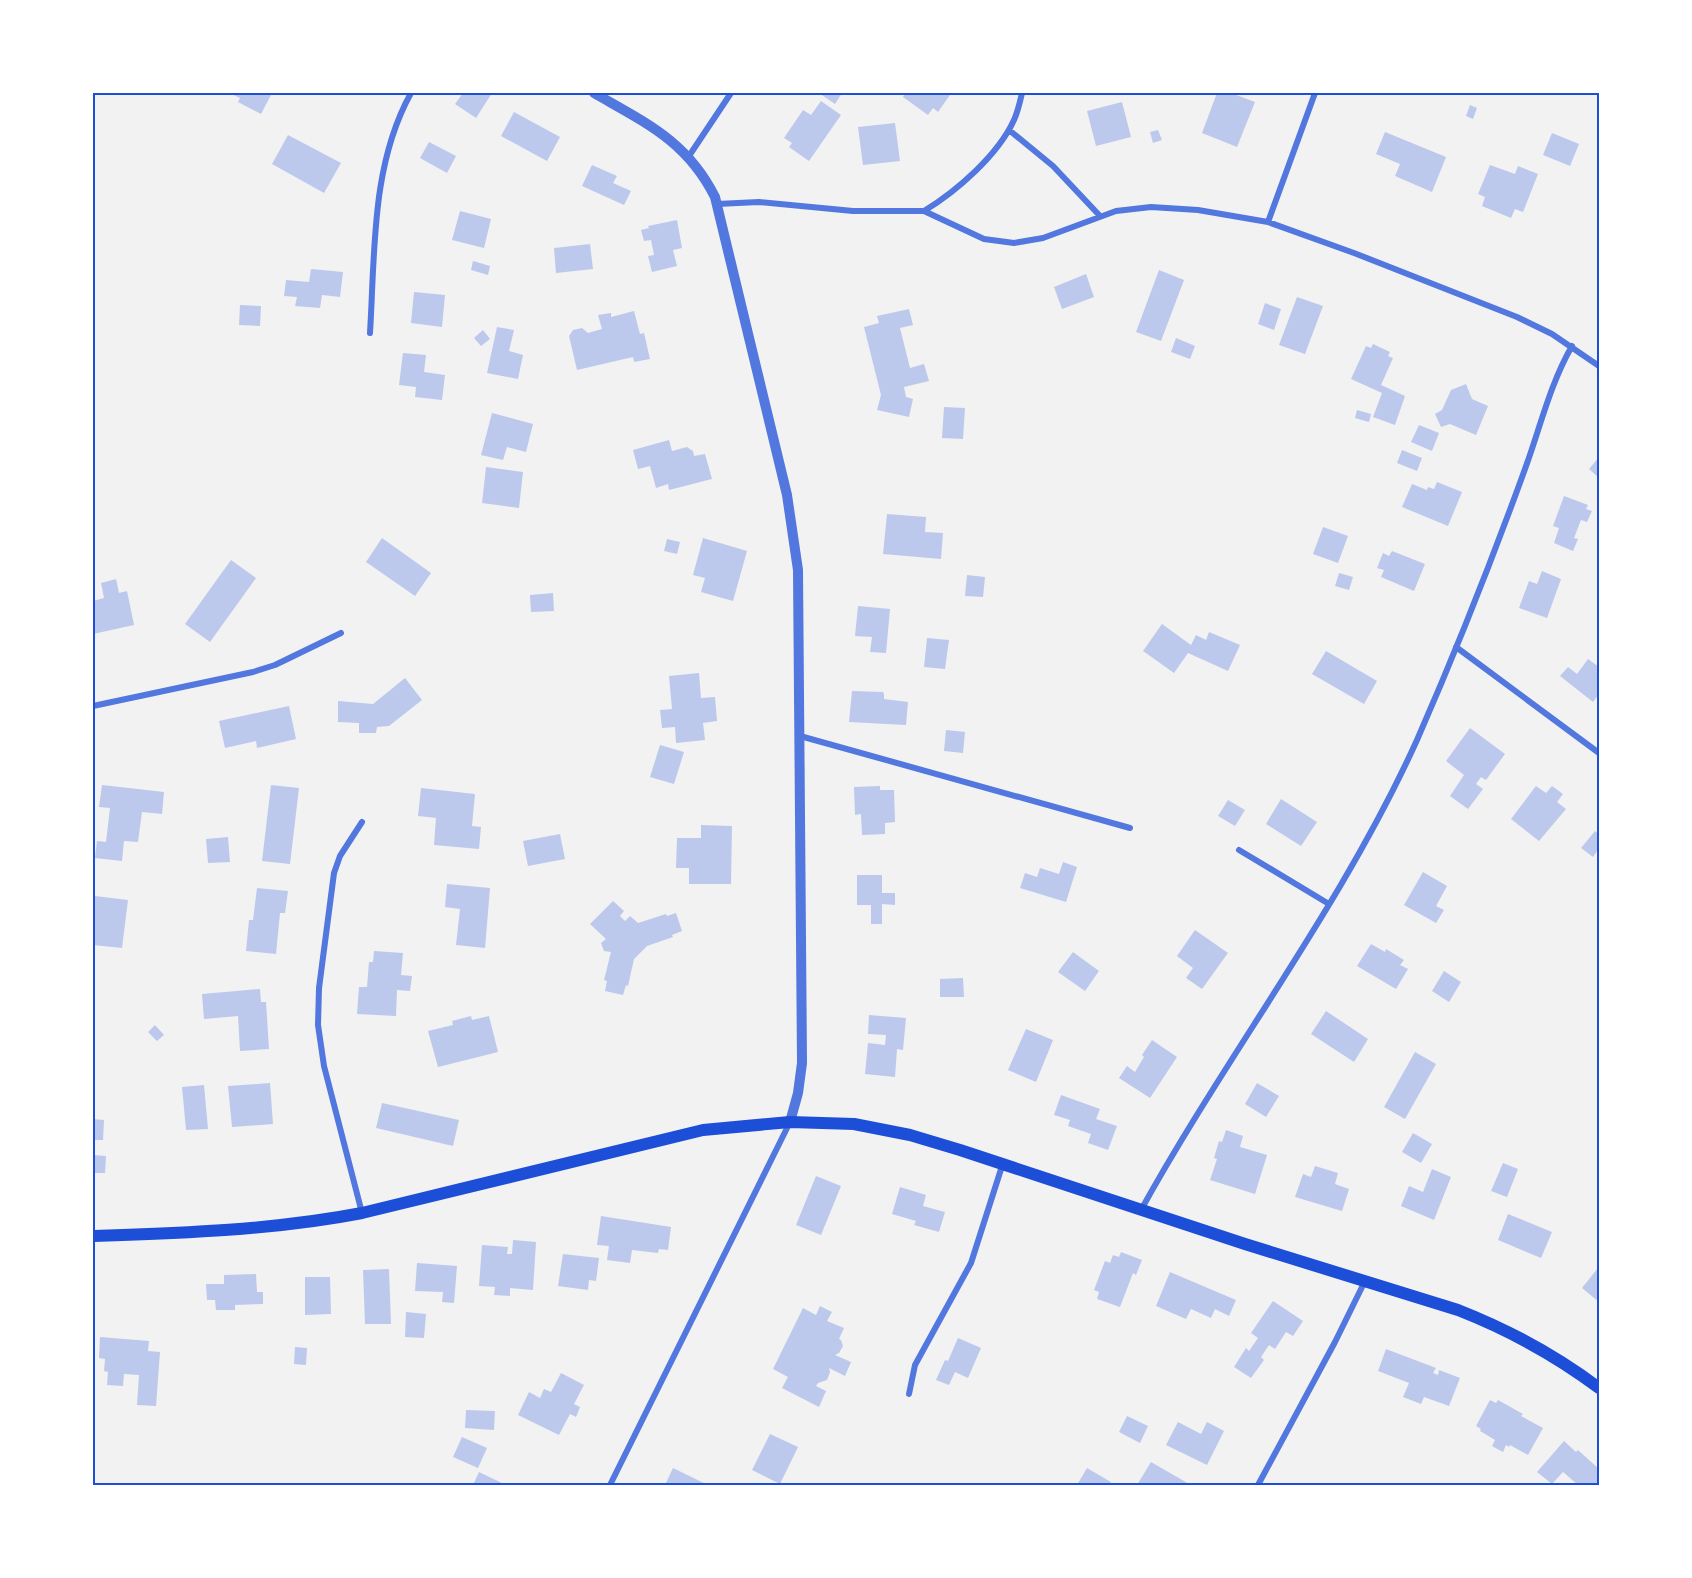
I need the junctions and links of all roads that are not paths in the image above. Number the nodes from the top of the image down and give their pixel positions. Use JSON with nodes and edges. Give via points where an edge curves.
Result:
{"nodes":[{"id":1,"x":411,"y":93,"type":"edge"},
{"id":2,"x":594,"y":93,"type":"edge"},
{"id":3,"x":730,"y":93,"type":"edge"},
{"id":4,"x":1022,"y":93,"type":"edge"},
{"id":5,"x":1315,"y":93,"type":"edge"},
{"id":6,"x":1009,"y":130,"type":"junction"},
{"id":7,"x":688,"y":156,"type":"junction"},
{"id":8,"x":717,"y":204,"type":"junction"},
{"id":9,"x":924,"y":211,"type":"junction"},
{"id":10,"x":1100,"y":216,"type":"junction"},
{"id":11,"x":1268,"y":222,"type":"junction"},
{"id":12,"x":370,"y":333,"type":"dead end"},
{"id":13,"x":1572,"y":346,"type":"junction"},
{"id":14,"x":1599,"y":366,"type":"edge"},
{"id":15,"x":341,"y":633,"type":"dead end"},
{"id":16,"x":1456,"y":647,"type":"junction"},
{"id":17,"x":93,"y":706,"type":"edge"},
{"id":18,"x":800,"y":736,"type":"junction"},
{"id":19,"x":1599,"y":753,"type":"edge"},
{"id":20,"x":362,"y":822,"type":"dead end"},
{"id":21,"x":1130,"y":828,"type":"dead end"},
{"id":22,"x":1239,"y":850,"type":"dead end"},
{"id":23,"x":1329,"y":904,"type":"junction"},
{"id":24,"x":790,"y":1122,"type":"junction"},
{"id":25,"x":1003,"y":1163,"type":"junction"},
{"id":26,"x":1142,"y":1210,"type":"junction"},
{"id":27,"x":362,"y":1213,"type":"junction"},
{"id":28,"x":93,"y":1236,"type":"edge"},
{"id":29,"x":1365,"y":1280,"type":"junction"},
{"id":30,"x":1599,"y":1388,"type":"edge"},
{"id":31,"x":909,"y":1394,"type":"dead end"},
{"id":32,"x":610,"y":1485,"type":"edge"},
{"id":33,"x":1258,"y":1485,"type":"edge"}],
"edges":[{"from":1,"to":12,"type":"street","via":[[395,124],[379,194]]},
{"from":2,"to":7,"type":"street","via":[[669,138]]},
{"from":3,"to":7,"type":"street"},
{"from":4,"to":6,"type":"street"},
{"from":5,"to":11,"type":"street"},
{"from":6,"to":9,"type":"street","via":[[996,149],[957,187]]},
{"from":6,"to":10,"type":"street","via":[[1053,166]]},
{"from":7,"to":8,"type":"street","via":[[708,183]]},
{"from":8,"to":9,"type":"street","via":[[759,201],[817,209]]},
{"from":8,"to":18,"type":"street","via":[[792,521],[798,570]]},
{"from":9,"to":10,"type":"street","via":[[984,239],[1014,243],[1043,238]]},
{"from":10,"to":11,"type":"street","via":[[1168,207]]},
{"from":11,"to":13,"type":"street","via":[[1517,317]]},
{"from":13,"to":14,"type":"street"},
{"from":13,"to":16,"type":"street","via":[[1561,365]]},
{"from":15,"to":17,"type":"street","via":[[253,672]]},
{"from":16,"to":19,"type":"street"},
{"from":16,"to":23,"type":"street","via":[[1397,781]]},
{"from":18,"to":21,"type":"street"},
{"from":18,"to":24,"type":"street","via":[[801,1063]]},
{"from":20,"to":27,"type":"street","via":[[334,873],[318,1025],[324,1066]]},
{"from":22,"to":23,"type":"street"},
{"from":23,"to":26,"type":"street"},
{"from":24,"to":25,"type":"main road","via":[[883,1129]]},
{"from":24,"to":27,"type":"main road","via":[[704,1130]]},
{"from":24,"to":32,"type":"street"},
{"from":25,"to":26,"type":"main road"},
{"from":25,"to":31,"type":"street","via":[[971,1263],[915,1365]]},
{"from":26,"to":29,"type":"main road"},
{"from":27,"to":28,"type":"main road","via":[[252,1228]]},
{"from":29,"to":30,"type":"main road","via":[[1491,1323],[1542,1348]]},
{"from":29,"to":33,"type":"street"}]}
